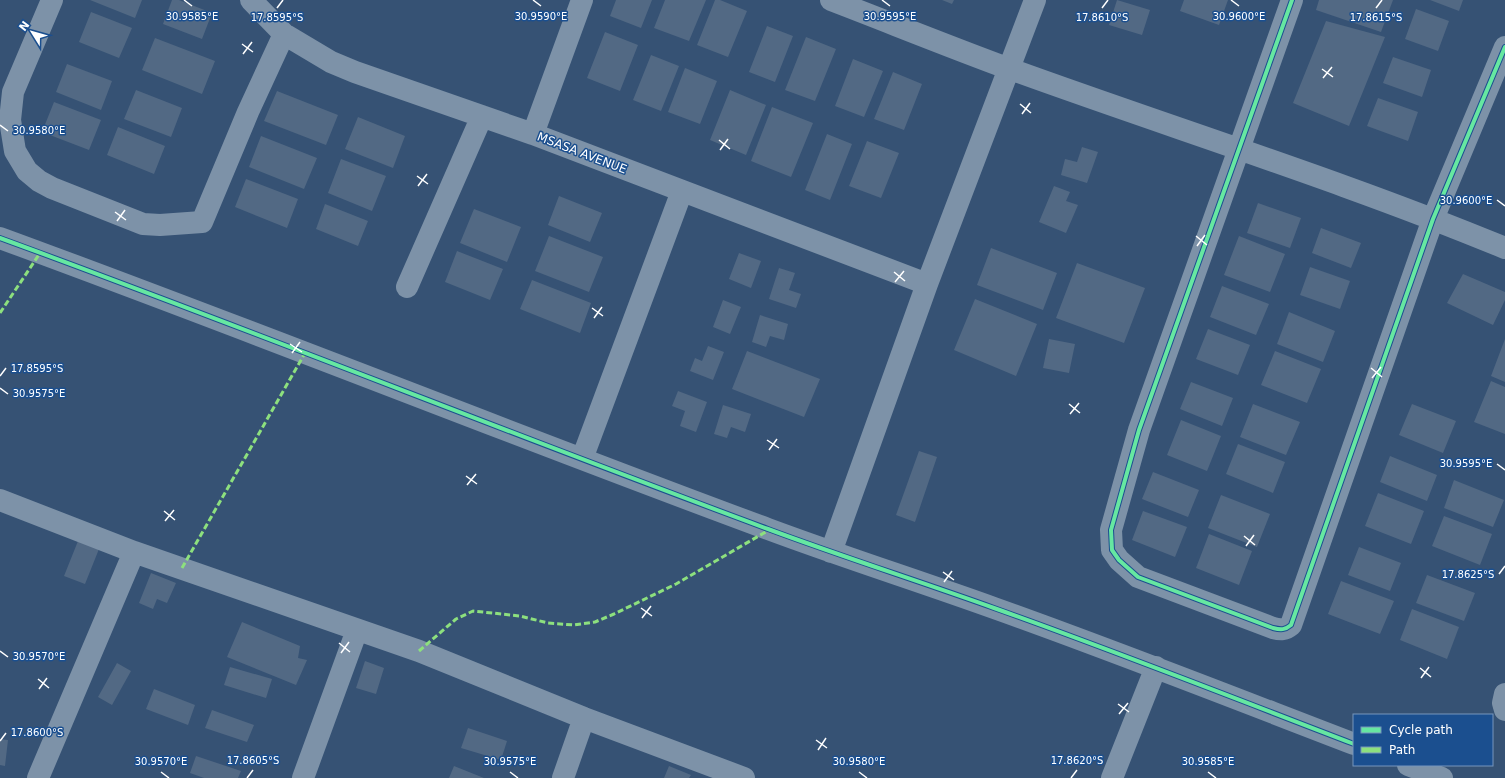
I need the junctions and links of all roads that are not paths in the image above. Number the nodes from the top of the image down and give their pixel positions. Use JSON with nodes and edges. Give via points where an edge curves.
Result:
{"nodes":[{"id":1,"x":52,"y":0,"type":"edge"},
{"id":2,"x":251,"y":0,"type":"edge"},
{"id":3,"x":582,"y":0,"type":"edge"},
{"id":4,"x":832,"y":0,"type":"edge"},
{"id":5,"x":1035,"y":0,"type":"edge"},
{"id":6,"x":1292,"y":0,"type":"edge"},
{"id":7,"x":284,"y":34,"type":"junction"},
{"id":8,"x":1505,"y":47,"type":"edge"},
{"id":9,"x":1009,"y":69,"type":"junction"},
{"id":10,"x":482,"y":116,"type":"junction"},
{"id":11,"x":533,"y":134,"type":"junction"},
{"id":12,"x":1239,"y":148,"type":"junction"},
{"id":13,"x":682,"y":191,"type":"junction"},
{"id":14,"x":1433,"y":219,"type":"junction"},
{"id":15,"x":0,"y":238,"type":"edge"},
{"id":16,"x":1505,"y":248,"type":"edge"},
{"id":17,"x":927,"y":284,"type":"junction"},
{"id":18,"x":407,"y":287,"type":"dead end"},
{"id":19,"x":582,"y":459,"type":"junction"},
{"id":20,"x":0,"y":500,"type":"edge"},
{"id":21,"x":134,"y":552,"type":"junction"},
{"id":22,"x":831,"y":552,"type":"junction"},
{"id":23,"x":357,"y":630,"type":"junction"},
{"id":24,"x":1156,"y":667,"type":"junction"},
{"id":25,"x":1505,"y":694,"type":"edge"},
{"id":26,"x":1505,"y":710,"type":"edge"},
{"id":27,"x":584,"y":718,"type":"junction"},
{"id":28,"x":1353,"y":744,"type":"edge"},
{"id":29,"x":1411,"y":766,"type":"edge"},
{"id":30,"x":38,"y":778,"type":"edge"},
{"id":31,"x":303,"y":778,"type":"edge"},
{"id":32,"x":563,"y":778,"type":"edge"},
{"id":33,"x":744,"y":778,"type":"edge"},
{"id":34,"x":1112,"y":778,"type":"edge"},
{"id":35,"x":1442,"y":778,"type":"edge"}],
"edges":[{"from":1,"to":7,"type":"street","via":[[13,92],[10,120],[15,151],[27,171],[39,181],[143,224],[202,222]]},
{"from":2,"to":7,"type":"street","name":"MSASA AVENUE"},
{"from":3,"to":11,"type":"street"},
{"from":4,"to":9,"type":"street"},
{"from":5,"to":9,"type":"street"},
{"from":6,"to":12,"type":"street"},
{"from":7,"to":10,"type":"street","name":"MSASA AVENUE","via":[[331,62],[355,72]]},
{"from":8,"to":14,"type":"street"},
{"from":9,"to":12,"type":"street"},
{"from":9,"to":17,"type":"street"},
{"from":10,"to":11,"type":"street","name":"MSASA AVENUE"},
{"from":10,"to":18,"type":"street"},
{"from":11,"to":13,"type":"street","name":"MSASA AVENUE"},
{"from":12,"to":14,"type":"street"},
{"from":12,"to":14,"type":"street","via":[[1139,430],[1111,530],[1112,550],[1138,577],[1273,628],[1282,630],[1291,625]]},
{"from":13,"to":17,"type":"street","name":"MSASA AVENUE"},
{"from":13,"to":19,"type":"street"},
{"from":14,"to":16,"type":"street"},
{"from":15,"to":19,"type":"street"},
{"from":17,"to":22,"type":"street"},
{"from":19,"to":22,"type":"street"},
{"from":20,"to":21,"type":"street"},
{"from":21,"to":23,"type":"street"},
{"from":21,"to":30,"type":"street"},
{"from":22,"to":24,"type":"street"},
{"from":23,"to":27,"type":"street","via":[[419,651]]},
{"from":23,"to":31,"type":"street"},
{"from":24,"to":28,"type":"street"},
{"from":24,"to":34,"type":"street"},
{"from":25,"to":26,"type":"street"},
{"from":27,"to":32,"type":"street"},
{"from":27,"to":33,"type":"street"},
{"from":29,"to":35,"type":"street"}]}
